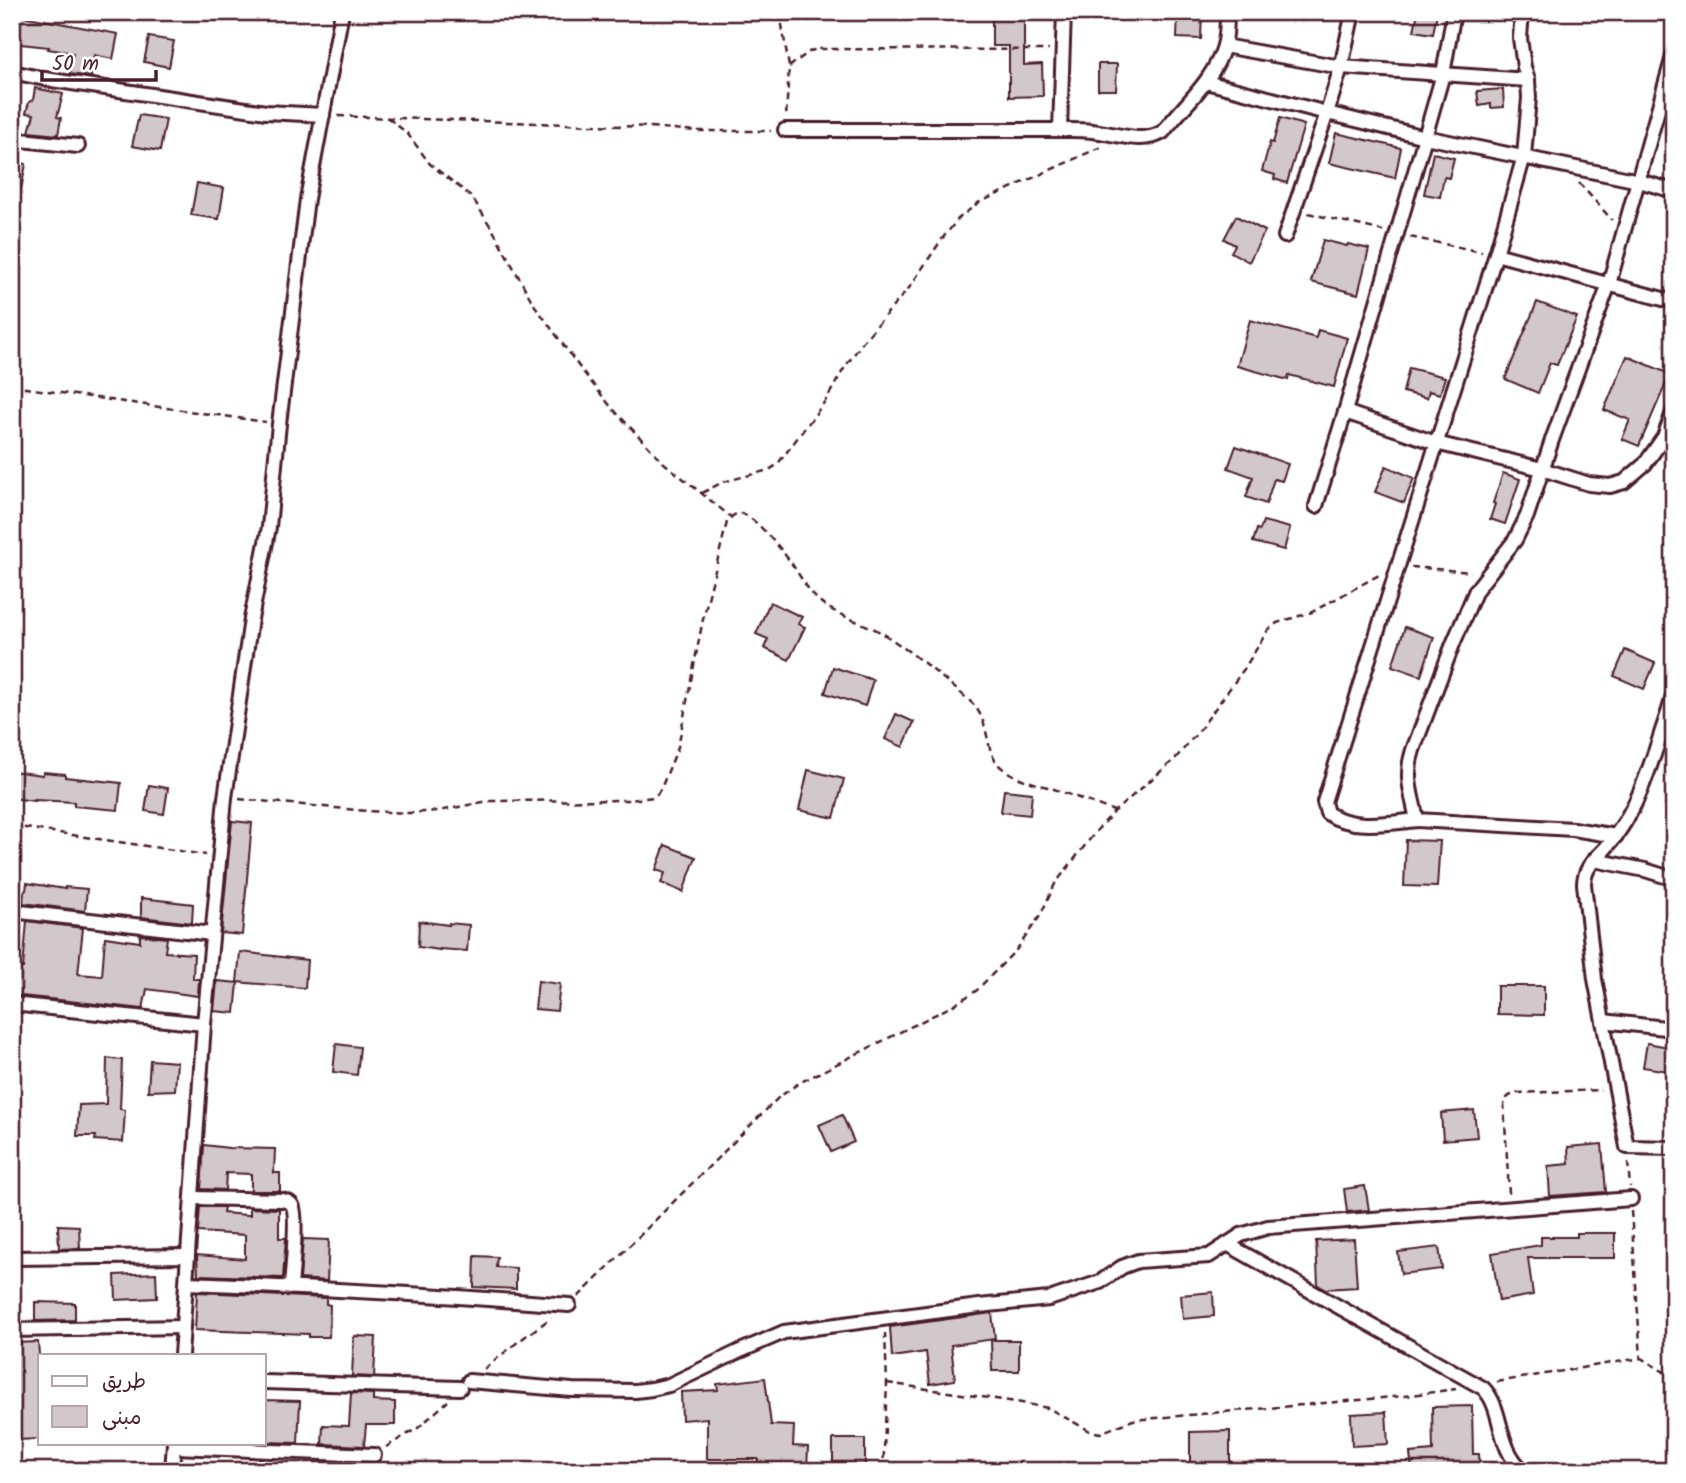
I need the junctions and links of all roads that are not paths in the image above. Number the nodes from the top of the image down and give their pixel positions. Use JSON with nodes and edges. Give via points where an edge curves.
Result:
{"nodes":[{"id":1,"x":342,"y":12,"type":"edge"},
{"id":2,"x":1063,"y":12,"type":"edge"},
{"id":3,"x":1227,"y":12,"type":"edge"},
{"id":4,"x":1353,"y":12,"type":"edge"},
{"id":5,"x":1454,"y":12,"type":"edge"},
{"id":6,"x":1522,"y":12,"type":"edge"},
{"id":7,"x":1224,"y":46,"type":"junction"},
{"id":8,"x":1674,"y":53,"type":"edge"},
{"id":9,"x":1341,"y":67,"type":"junction"},
{"id":10,"x":12,"y":72,"type":"edge"},
{"id":11,"x":1443,"y":74,"type":"junction"},
{"id":12,"x":1528,"y":80,"type":"junction"},
{"id":13,"x":1206,"y":82,"type":"junction"},
{"id":14,"x":1327,"y":113,"type":"junction"},
{"id":15,"x":323,"y":115,"type":"junction"},
{"id":16,"x":1060,"y":130,"type":"junction"},
{"id":17,"x":785,"y":131,"type":"road end"},
{"id":18,"x":1425,"y":137,"type":"junction"},
{"id":19,"x":12,"y":139,"type":"edge"},
{"id":20,"x":78,"y":146,"type":"dead end"},
{"id":21,"x":1524,"y":156,"type":"junction"},
{"id":22,"x":1639,"y":181,"type":"junction"},
{"id":23,"x":1674,"y":191,"type":"edge"},
{"id":24,"x":1285,"y":236,"type":"dead end"},
{"id":25,"x":1496,"y":254,"type":"junction"},
{"id":26,"x":1609,"y":284,"type":"junction"},
{"id":27,"x":1674,"y":302,"type":"edge"},
{"id":28,"x":1674,"y":410,"type":"edge"},
{"id":29,"x":1345,"y":412,"type":"junction"},
{"id":30,"x":1436,"y":443,"type":"junction"},
{"id":31,"x":1542,"y":469,"type":"junction"},
{"id":32,"x":1316,"y":506,"type":"dead end"},
{"id":33,"x":1674,"y":692,"type":"edge"},
{"id":34,"x":1417,"y":820,"type":"junction"},
{"id":35,"x":1616,"y":836,"type":"junction"},
{"id":36,"x":1594,"y":860,"type":"junction"},
{"id":37,"x":1674,"y":879,"type":"edge"},
{"id":38,"x":12,"y":911,"type":"edge"},
{"id":39,"x":212,"y":934,"type":"junction"},
{"id":40,"x":12,"y":1004,"type":"edge"},
{"id":41,"x":1603,"y":1021,"type":"junction"},
{"id":42,"x":204,"y":1024,"type":"junction"},
{"id":43,"x":1674,"y":1030,"type":"edge"},
{"id":44,"x":1674,"y":1147,"type":"edge"},
{"id":45,"x":192,"y":1198,"type":"junction"},
{"id":46,"x":1630,"y":1199,"type":"road end"},
{"id":47,"x":1227,"y":1244,"type":"junction"},
{"id":48,"x":188,"y":1256,"type":"junction"},
{"id":49,"x":12,"y":1258,"type":"edge"},
{"id":50,"x":186,"y":1283,"type":"junction"},
{"id":51,"x":291,"y":1287,"type":"junction"},
{"id":52,"x":569,"y":1305,"type":"road end"},
{"id":53,"x":183,"y":1327,"type":"junction"},
{"id":54,"x":12,"y":1330,"type":"edge"},
{"id":55,"x":181,"y":1354,"type":"edge"},
{"id":56,"x":266,"y":1382,"type":"edge"},
{"id":57,"x":174,"y":1445,"type":"edge"},
{"id":58,"x":374,"y":1455,"type":"road end"},
{"id":59,"x":172,"y":1471,"type":"edge"},
{"id":60,"x":1524,"y":1471,"type":"edge"}],
"edges":[{"from":1,"to":15,"type":"street"},
{"from":2,"to":16,"type":"street"},
{"from":3,"to":7,"type":"street"},
{"from":4,"to":9,"type":"street"},
{"from":5,"to":11,"type":"street"},
{"from":6,"to":12,"type":"street","via":[[1520,38]]},
{"from":7,"to":9,"type":"street"},
{"from":7,"to":13,"type":"street"},
{"from":8,"to":22,"type":"street"},
{"from":9,"to":11,"type":"street"},
{"from":9,"to":14,"type":"street"},
{"from":10,"to":15,"type":"street","via":[[266,112]]},
{"from":11,"to":12,"type":"street"},
{"from":11,"to":18,"type":"street"},
{"from":12,"to":21,"type":"street"},
{"from":13,"to":14,"type":"street"},
{"from":13,"to":16,"type":"street","via":[[1156,137]]},
{"from":14,"to":18,"type":"street"},
{"from":14,"to":24,"type":"street"},
{"from":15,"to":39,"type":"street","via":[[307,199],[269,527],[250,619],[225,798]]},
{"from":16,"to":17,"type":"street"},
{"from":18,"to":21,"type":"street"},
{"from":18,"to":29,"type":"street"},
{"from":19,"to":20,"type":"street"},
{"from":21,"to":22,"type":"street"},
{"from":21,"to":25,"type":"street"},
{"from":22,"to":23,"type":"street"},
{"from":22,"to":26,"type":"street"},
{"from":25,"to":26,"type":"street"},
{"from":25,"to":30,"type":"street"},
{"from":26,"to":27,"type":"street"},
{"from":26,"to":31,"type":"street"},
{"from":28,"to":31,"type":"street","via":[[1655,452],[1624,482],[1589,484]]},
{"from":29,"to":30,"type":"street"},
{"from":29,"to":32,"type":"street"},
{"from":30,"to":31,"type":"street"},
{"from":30,"to":34,"type":"street","via":[[1324,805],[1329,815],[1352,822]]},
{"from":31,"to":34,"type":"street","via":[[1515,540],[1471,601],[1409,763]]},
{"from":33,"to":35,"type":"street","via":[[1644,783]]},
{"from":34,"to":35,"type":"street","via":[[1573,829]]},
{"from":35,"to":36,"type":"street"},
{"from":36,"to":37,"type":"street"},
{"from":36,"to":41,"type":"street","via":[[1584,884]]},
{"from":38,"to":39,"type":"street"},
{"from":39,"to":42,"type":"street"},
{"from":40,"to":42,"type":"street"},
{"from":41,"to":43,"type":"street"},
{"from":41,"to":44,"type":"street","via":[[1627,1147]]},
{"from":42,"to":45,"type":"street"},
{"from":45,"to":48,"type":"street"},
{"from":45,"to":51,"type":"street","via":[[290,1203],[295,1209]]},
{"from":46,"to":47,"type":"street","via":[[1268,1227]]},
{"from":47,"to":56,"type":"street","via":[[1202,1257],[1138,1261],[1100,1282],[1049,1299],[784,1332],[653,1390]]},
{"from":47,"to":60,"type":"street","via":[[1480,1386],[1492,1401],[1509,1454]]},
{"from":48,"to":49,"type":"street"},
{"from":48,"to":50,"type":"street"},
{"from":50,"to":51,"type":"street"},
{"from":50,"to":53,"type":"street"},
{"from":51,"to":52,"type":"street"},
{"from":53,"to":54,"type":"street"},
{"from":53,"to":55,"type":"street"},
{"from":57,"to":58,"type":"street"},
{"from":57,"to":59,"type":"street"}]}
